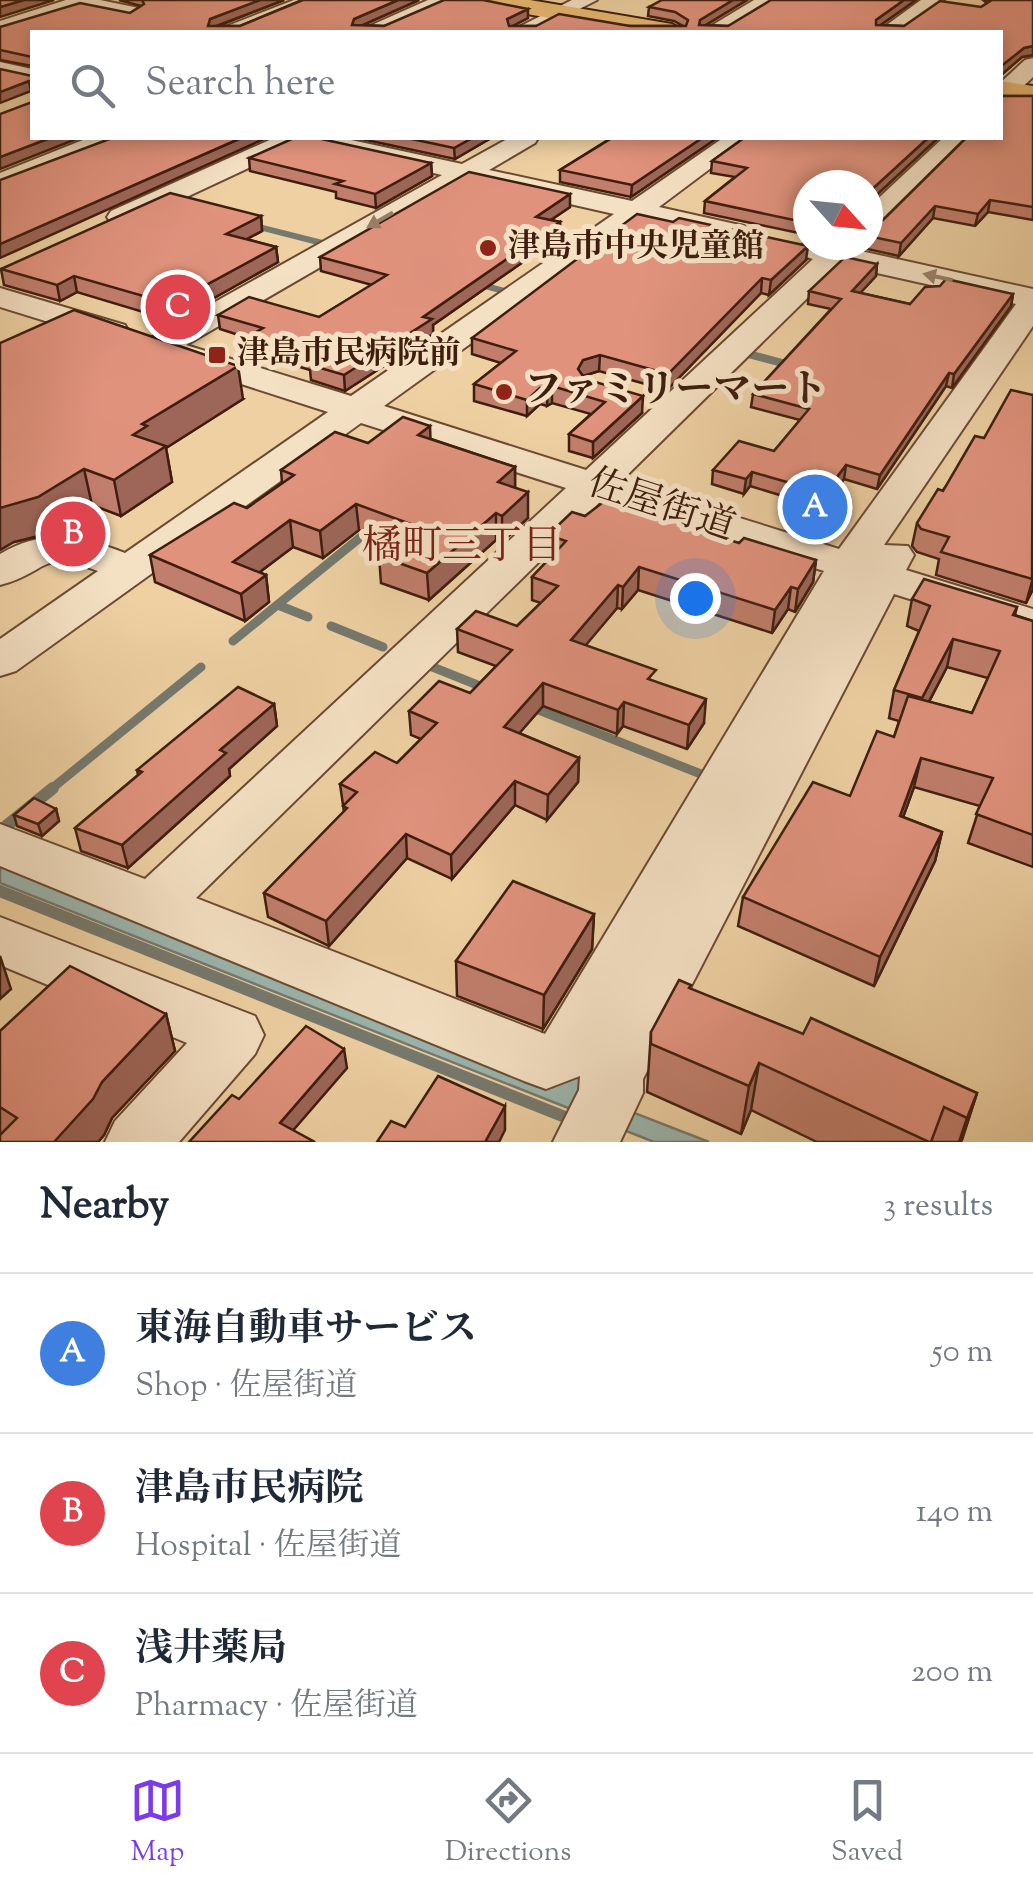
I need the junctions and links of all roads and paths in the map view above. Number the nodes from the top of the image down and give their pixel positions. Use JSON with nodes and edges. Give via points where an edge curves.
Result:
{"nodes":[{"id":1,"x":312,"y":0,"type":"edge"},
{"id":2,"x":445,"y":0,"type":"edge"},
{"id":3,"x":487,"y":0,"type":"edge"},
{"id":4,"x":587,"y":0,"type":"edge"},
{"id":5,"x":768,"y":0,"type":"edge"},
{"id":6,"x":939,"y":1,"type":"edge"},
{"id":7,"x":33,"y":8,"type":"edge"},
{"id":8,"x":76,"y":8,"type":"edge"},
{"id":9,"x":132,"y":12,"type":"edge"},
{"id":10,"x":561,"y":13,"type":"junction"},
{"id":11,"x":0,"y":27,"type":"edge"},
{"id":12,"x":228,"y":30,"type":"edge"},
{"id":13,"x":371,"y":30,"type":"edge"},
{"id":14,"x":523,"y":30,"type":"edge"},
{"id":15,"x":660,"y":30,"type":"edge"},
{"id":16,"x":715,"y":30,"type":"edge"},
{"id":17,"x":890,"y":30,"type":"edge"},
{"id":18,"x":1033,"y":65,"type":"edge"},
{"id":19,"x":0,"y":69,"type":"edge"},
{"id":20,"x":30,"y":76,"type":"edge"},
{"id":21,"x":1010,"y":93,"type":"edge"},
{"id":22,"x":104,"y":140,"type":"edge"},
{"id":23,"x":290,"y":140,"type":"edge"},
{"id":24,"x":319,"y":140,"type":"edge"},
{"id":25,"x":522,"y":140,"type":"edge"},
{"id":26,"x":736,"y":140,"type":"edge"},
{"id":27,"x":955,"y":140,"type":"edge"},
{"id":28,"x":464,"y":172,"type":"junction"},
{"id":29,"x":0,"y":182,"type":"edge"},
{"id":30,"x":883,"y":209,"type":"edge"},
{"id":31,"x":636,"y":211,"type":"junction"},
{"id":32,"x":104,"y":225,"type":"edge"},
{"id":33,"x":793,"y":244,"type":"edge"},
{"id":34,"x":828,"y":260,"type":"edge"},
{"id":35,"x":878,"y":260,"type":"edge"},
{"id":36,"x":0,"y":296,"type":"edge"},
{"id":37,"x":1033,"y":301,"type":"edge"},
{"id":38,"x":84,"y":323,"type":"junction"},
{"id":39,"x":50,"y":341,"type":"edge"},
{"id":40,"x":1033,"y":343,"type":"edge"},
{"id":41,"x":159,"y":347,"type":"junction"},
{"id":42,"x":356,"y":409,"type":"junction"},
{"id":43,"x":593,"y":485,"type":"junction"},
{"id":44,"x":129,"y":569,"type":"junction"},
{"id":45,"x":864,"y":571,"type":"junction"},
{"id":46,"x":0,"y":572,"type":"edge"},
{"id":47,"x":1033,"y":624,"type":"edge"},
{"id":48,"x":3,"y":654,"type":"edge"},
{"id":49,"x":0,"y":844,"type":"edge"},
{"id":50,"x":151,"y":907,"type":"junction"},
{"id":51,"x":0,"y":940,"type":"edge"},
{"id":52,"x":595,"y":1124,"type":"edge"},
{"id":53,"x":138,"y":1142,"type":"edge"}],
"edges":[{"from":1,"to":12,"type":"street"},
{"from":2,"to":13,"type":"street"},
{"from":3,"to":10,"type":"main road"},
{"from":4,"to":10,"type":"street"},
{"from":5,"to":16,"type":"street"},
{"from":6,"to":17,"type":"street"},
{"from":7,"to":8,"type":"street"},
{"from":7,"to":11,"type":"street"},
{"from":8,"to":9,"type":"street"},
{"from":10,"to":14,"type":"street"},
{"from":10,"to":15,"type":"main road"},
{"from":18,"to":21,"type":"street"},
{"from":19,"to":20,"type":"street"},
{"from":22,"to":29,"type":"street"},
{"from":23,"to":32,"type":"street"},
{"from":24,"to":28,"type":"street"},
{"from":25,"to":28,"type":"street"},
{"from":26,"to":31,"type":"street"},
{"from":27,"to":30,"type":"street"},
{"from":28,"to":31,"type":"street"},
{"from":28,"to":41,"type":"street","one_way":true},
{"from":31,"to":33,"type":"street"},
{"from":31,"to":42,"type":"street"},
{"from":34,"to":43,"type":"street","via":[[660,403]]},
{"from":37,"to":35,"type":"street","one_way":true},
{"from":36,"to":38,"type":"street","name":"佐屋街道"},
{"from":37,"to":45,"type":"street"},
{"from":38,"to":39,"type":"street"},
{"from":38,"to":41,"type":"street","name":"佐屋街道"},
{"from":40,"to":45,"type":"street"},
{"from":41,"to":42,"type":"street","name":"佐屋街道"},
{"from":42,"to":43,"type":"street","name":"佐屋街道"},
{"from":42,"to":44,"type":"street"},
{"from":43,"to":45,"type":"street","name":"佐屋街道"},
{"from":43,"to":50,"type":"street"},
{"from":44,"to":46,"type":"street","via":[[51,545]]},
{"from":44,"to":48,"type":"street"},
{"from":45,"to":47,"type":"street","name":"佐屋街道"},
{"from":45,"to":50,"type":"street","via":[[566,1054],[546,1062]]},
{"from":45,"to":52,"type":"street","via":[[611,1076]]},
{"from":49,"to":50,"type":"street"},
{"from":51,"to":53,"type":"street","via":[[233,1034]]}]}
